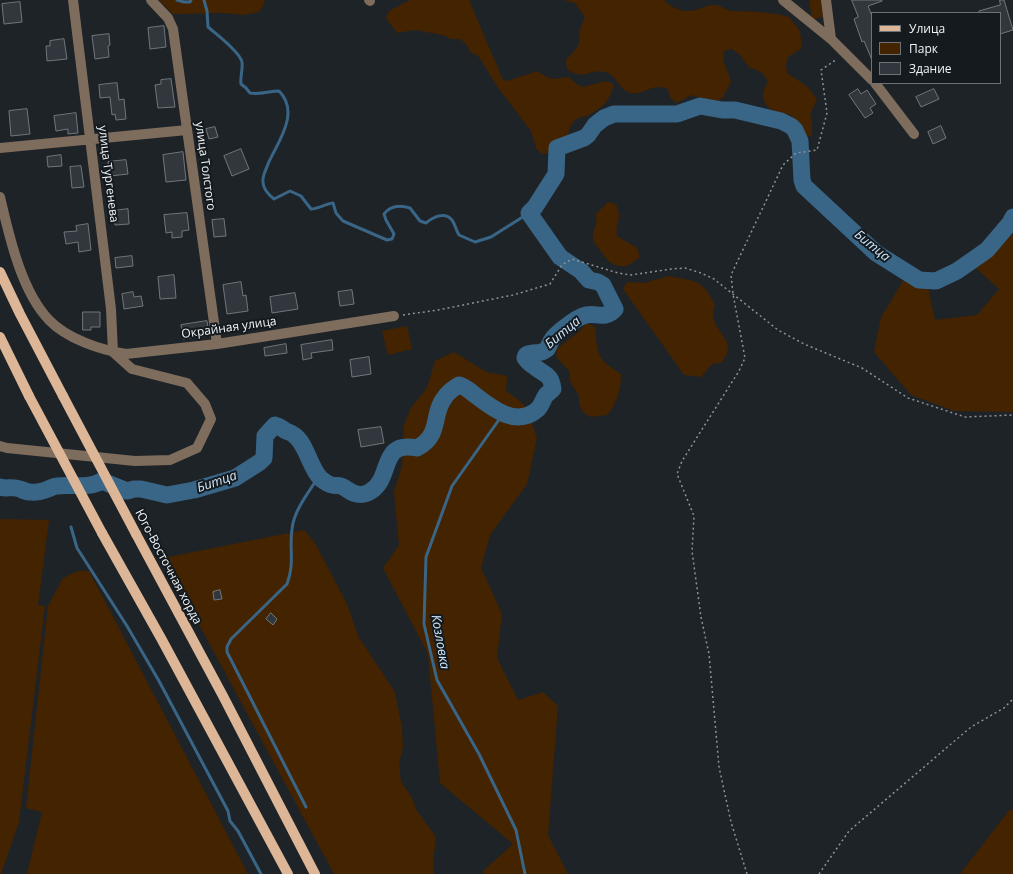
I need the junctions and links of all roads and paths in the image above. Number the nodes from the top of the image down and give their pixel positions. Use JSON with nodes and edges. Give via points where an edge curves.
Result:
{"nodes":[{"id":1,"x":72,"y":0,"type":"edge"},
{"id":2,"x":151,"y":0,"type":"edge"},
{"id":3,"x":783,"y":0,"type":"edge"},
{"id":4,"x":826,"y":0,"type":"edge"},
{"id":5,"x":832,"y":39,"type":"junction"},
{"id":6,"x":846,"y":53,"type":"junction"},
{"id":7,"x":871,"y":79,"type":"edge"},
{"id":8,"x":876,"y":84,"type":"edge"},
{"id":9,"x":187,"y":130,"type":"junction"},
{"id":10,"x":914,"y":134,"type":"dead end"},
{"id":11,"x":90,"y":139,"type":"junction"},
{"id":12,"x":0,"y":148,"type":"edge"},
{"id":13,"x":0,"y":197,"type":"edge"},
{"id":14,"x":0,"y":272,"type":"edge"},
{"id":15,"x":733,"y":294,"type":"junction"},
{"id":16,"x":394,"y":316,"type":"joint"},
{"id":17,"x":0,"y":337,"type":"edge"},
{"id":18,"x":217,"y":344,"type":"junction"},
{"id":19,"x":114,"y":352,"type":"junction"},
{"id":20,"x":1013,"y":415,"type":"edge"},
{"id":21,"x":0,"y":446,"type":"edge"},
{"id":22,"x":1013,"y":699,"type":"edge"},
{"id":23,"x":288,"y":874,"type":"edge"},
{"id":24,"x":315,"y":874,"type":"edge"},
{"id":25,"x":747,"y":874,"type":"edge"},
{"id":26,"x":819,"y":874,"type":"edge"}],
"edges":[{"from":1,"to":11,"type":"street","name":"улица Тургенева"},
{"from":2,"to":9,"type":"street","name":"улица Толстого","via":[[168,18],[173,29]]},
{"from":3,"to":5,"type":"street"},
{"from":4,"to":5,"type":"street"},
{"from":5,"to":6,"type":"street"},
{"from":6,"to":7,"type":"street"},
{"from":6,"to":15,"type":"path","via":[[821,70],[827,113],[817,150],[796,153],[783,165],[731,275]]},
{"from":8,"to":10,"type":"street"},
{"from":9,"to":11,"type":"street"},
{"from":9,"to":18,"type":"street","name":"улица Толстого"},
{"from":11,"to":12,"type":"street"},
{"from":11,"to":19,"type":"street","name":"улица Тургенева"},
{"from":13,"to":19,"type":"street","name":"Окрайная улица","via":[[10,241],[21,272],[36,302],[50,320],[70,336]]},
{"from":14,"to":24,"type":"main road","name":"Юго-Восточная хорда","bridge":true},
{"from":15,"to":16,"type":"path","via":[[714,279],[685,268],[631,275],[572,259],[562,265],[550,284],[513,295]]},
{"from":15,"to":20,"type":"path","via":[[778,330],[804,344],[862,368],[908,398],[964,417]]},
{"from":15,"to":25,"type":"path","via":[[745,358],[682,461],[677,474],[694,516],[692,552],[709,654],[719,767],[731,822]]},
{"from":16,"to":18,"type":"street","name":"Окрайная улица"},
{"from":17,"to":23,"type":"main road","bridge":true,"via":[[102,533]]},
{"from":18,"to":19,"type":"street","name":"Окрайная улица","via":[[126,354]]},
{"from":19,"to":21,"type":"street","via":[[132,369],[187,383],[206,404],[211,419],[197,448],[170,460],[135,461]]},
{"from":22,"to":26,"type":"path","via":[[1004,708],[971,726],[849,831]]}]}
